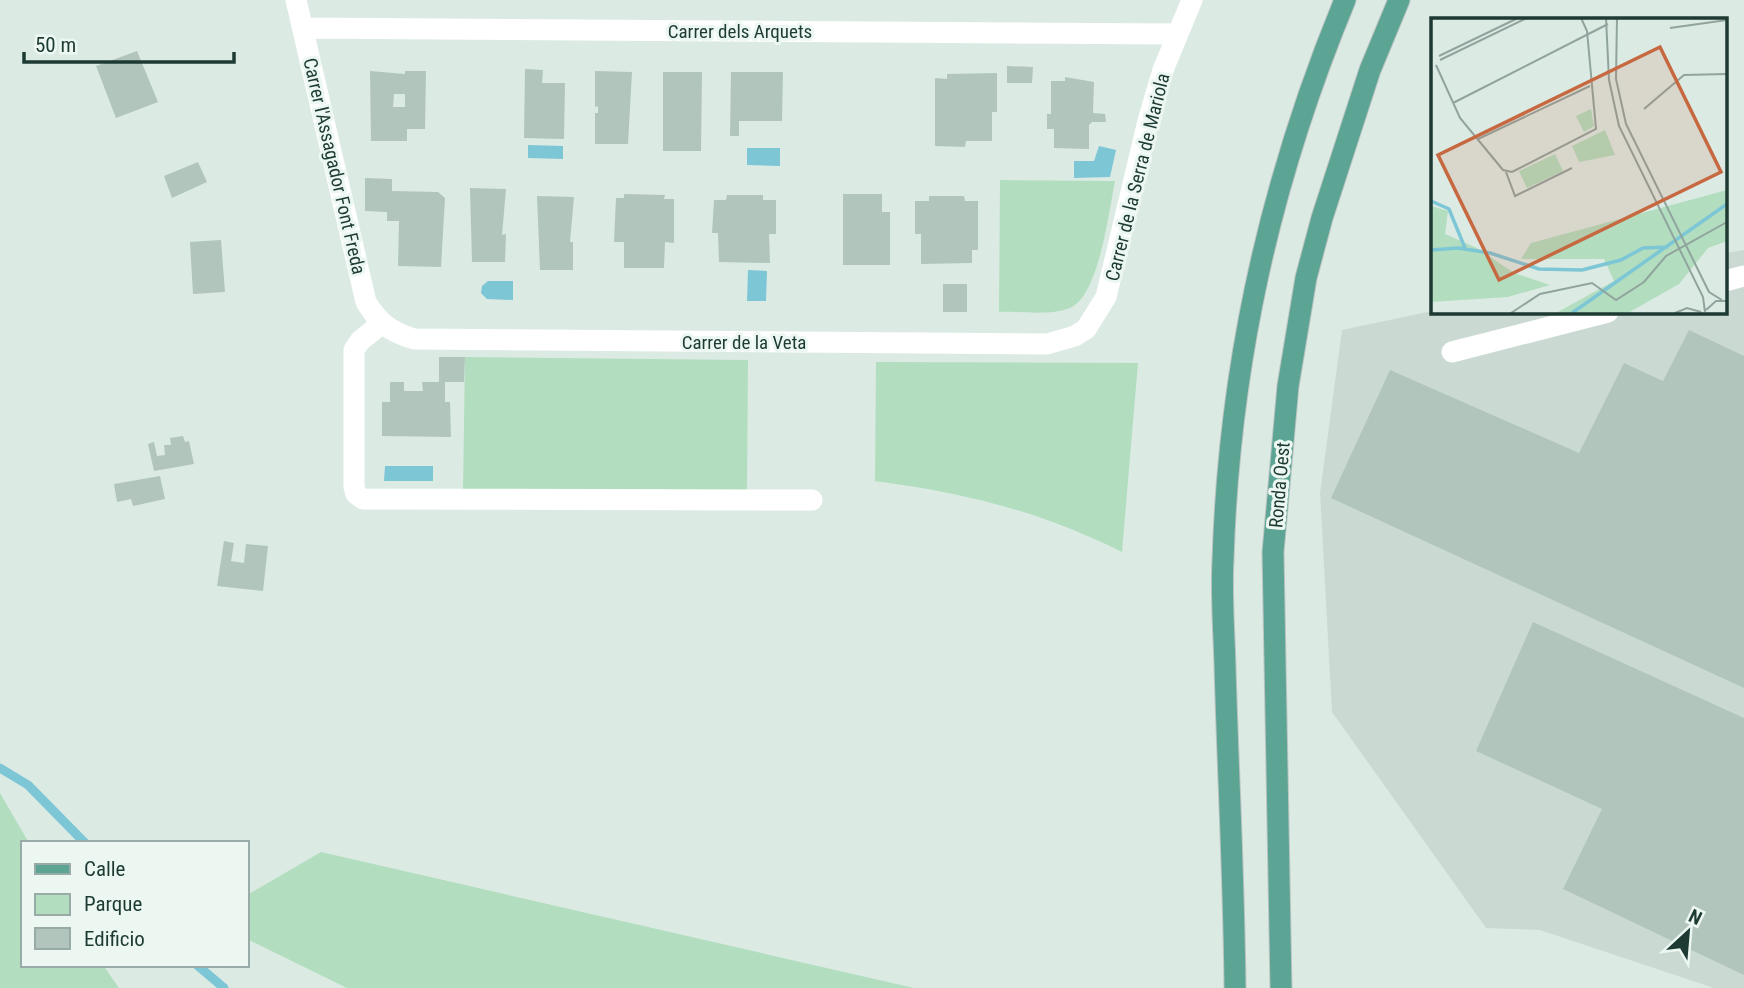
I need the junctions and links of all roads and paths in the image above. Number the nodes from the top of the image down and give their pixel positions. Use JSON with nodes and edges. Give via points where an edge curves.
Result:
{"nodes":[{"id":1,"x":296,"y":0,"type":"edge"},
{"id":2,"x":1192,"y":0,"type":"edge"},
{"id":3,"x":1345,"y":0,"type":"edge"},
{"id":4,"x":1399,"y":0,"type":"edge"},
{"id":5,"x":303,"y":28,"type":"junction"},
{"id":6,"x":1177,"y":34,"type":"junction"},
{"id":7,"x":1744,"y":276,"type":"edge"},
{"id":8,"x":1726,"y":281,"type":"edge"},
{"id":9,"x":1604,"y":313,"type":"edge"},
{"id":10,"x":1097,"y":316,"type":"joint"},
{"id":11,"x":383,"y":325,"type":"junction"},
{"id":12,"x":1451,"y":352,"type":"dead end"},
{"id":13,"x":812,"y":500,"type":"dead end"},
{"id":14,"x":1235,"y":988,"type":"edge"},
{"id":15,"x":1281,"y":988,"type":"edge"}],
"edges":[{"from":1,"to":5,"type":"street","name":"Carrer l'Assagador Font Freda"},
{"from":2,"to":6,"type":"street","name":"Carrer de la Serra de Mariola"},
{"from":3,"to":14,"type":"main road","via":[[1272,208],[1238,376],[1223,560]]},
{"from":4,"to":15,"type":"main road","name":"Ronda Oest","via":[[1370,70],[1322,218],[1306,278],[1288,386],[1273,552]]},
{"from":5,"to":6,"type":"street","name":"Carrer dels Arquets"},
{"from":5,"to":11,"type":"street","name":"Carrer l'Assagador Font Freda","via":[[366,302]]},
{"from":6,"to":10,"type":"street","name":"Carrer de la Serra de Mariola","via":[[1148,121],[1113,274]]},
{"from":7,"to":8,"type":"street"},
{"from":9,"to":12,"type":"street"},
{"from":10,"to":11,"type":"street","name":"Carrer de la Veta","via":[[1074,336],[1046,344],[414,339]]},
{"from":11,"to":13,"type":"street","via":[[354,350],[354,486],[363,499]]}]}
